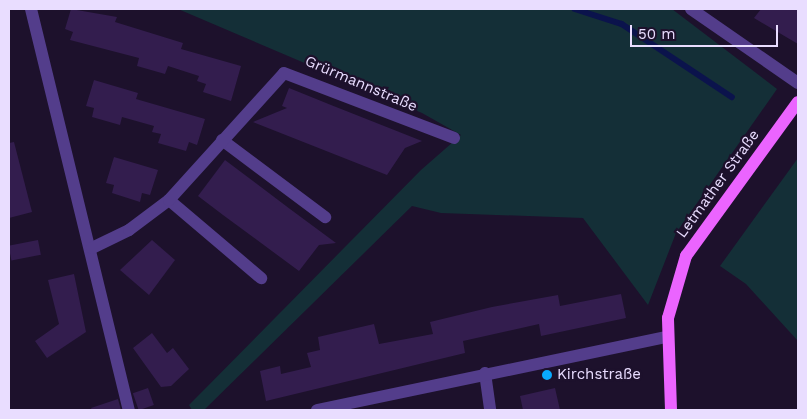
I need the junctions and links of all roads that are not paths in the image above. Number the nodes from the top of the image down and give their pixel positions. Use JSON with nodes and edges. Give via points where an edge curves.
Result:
{"nodes":[{"id":1,"x":30,"y":9,"type":"edge"},
{"id":2,"x":691,"y":9,"type":"edge"},
{"id":3,"x":798,"y":83,"type":"edge"},
{"id":4,"x":798,"y":102,"type":"edge"},
{"id":5,"x":454,"y":138,"type":"dead end"},
{"id":6,"x":222,"y":140,"type":"junction"},
{"id":7,"x":169,"y":200,"type":"junction"},
{"id":8,"x":325,"y":217,"type":"dead end"},
{"id":9,"x":92,"y":248,"type":"junction"},
{"id":10,"x":262,"y":278,"type":"dead end"},
{"id":11,"x":666,"y":337,"type":"junction"},
{"id":12,"x":485,"y":373,"type":"junction"},
{"id":13,"x":129,"y":410,"type":"edge"},
{"id":14,"x":317,"y":410,"type":"edge"},
{"id":15,"x":490,"y":410,"type":"edge"},
{"id":16,"x":671,"y":410,"type":"edge"}],
"edges":[{"from":1,"to":9,"type":"street"},
{"from":2,"to":3,"type":"street"},
{"from":4,"to":11,"type":"main road","name":"Letmather Straße","via":[[686,256],[672,299]]},
{"from":5,"to":6,"type":"street","name":"Grürmannstraße","via":[[388,116],[291,72],[284,73]]},
{"from":6,"to":7,"type":"street","name":"Grürmannstraße"},
{"from":6,"to":8,"type":"street"},
{"from":7,"to":9,"type":"street","name":"Grürmannstraße","via":[[129,230]]},
{"from":7,"to":10,"type":"street"},
{"from":9,"to":13,"type":"street"},
{"from":11,"to":12,"type":"street"},
{"from":11,"to":16,"type":"main road","name":"Letmather Straße"},
{"from":12,"to":14,"type":"street"},
{"from":12,"to":15,"type":"street"}]}
